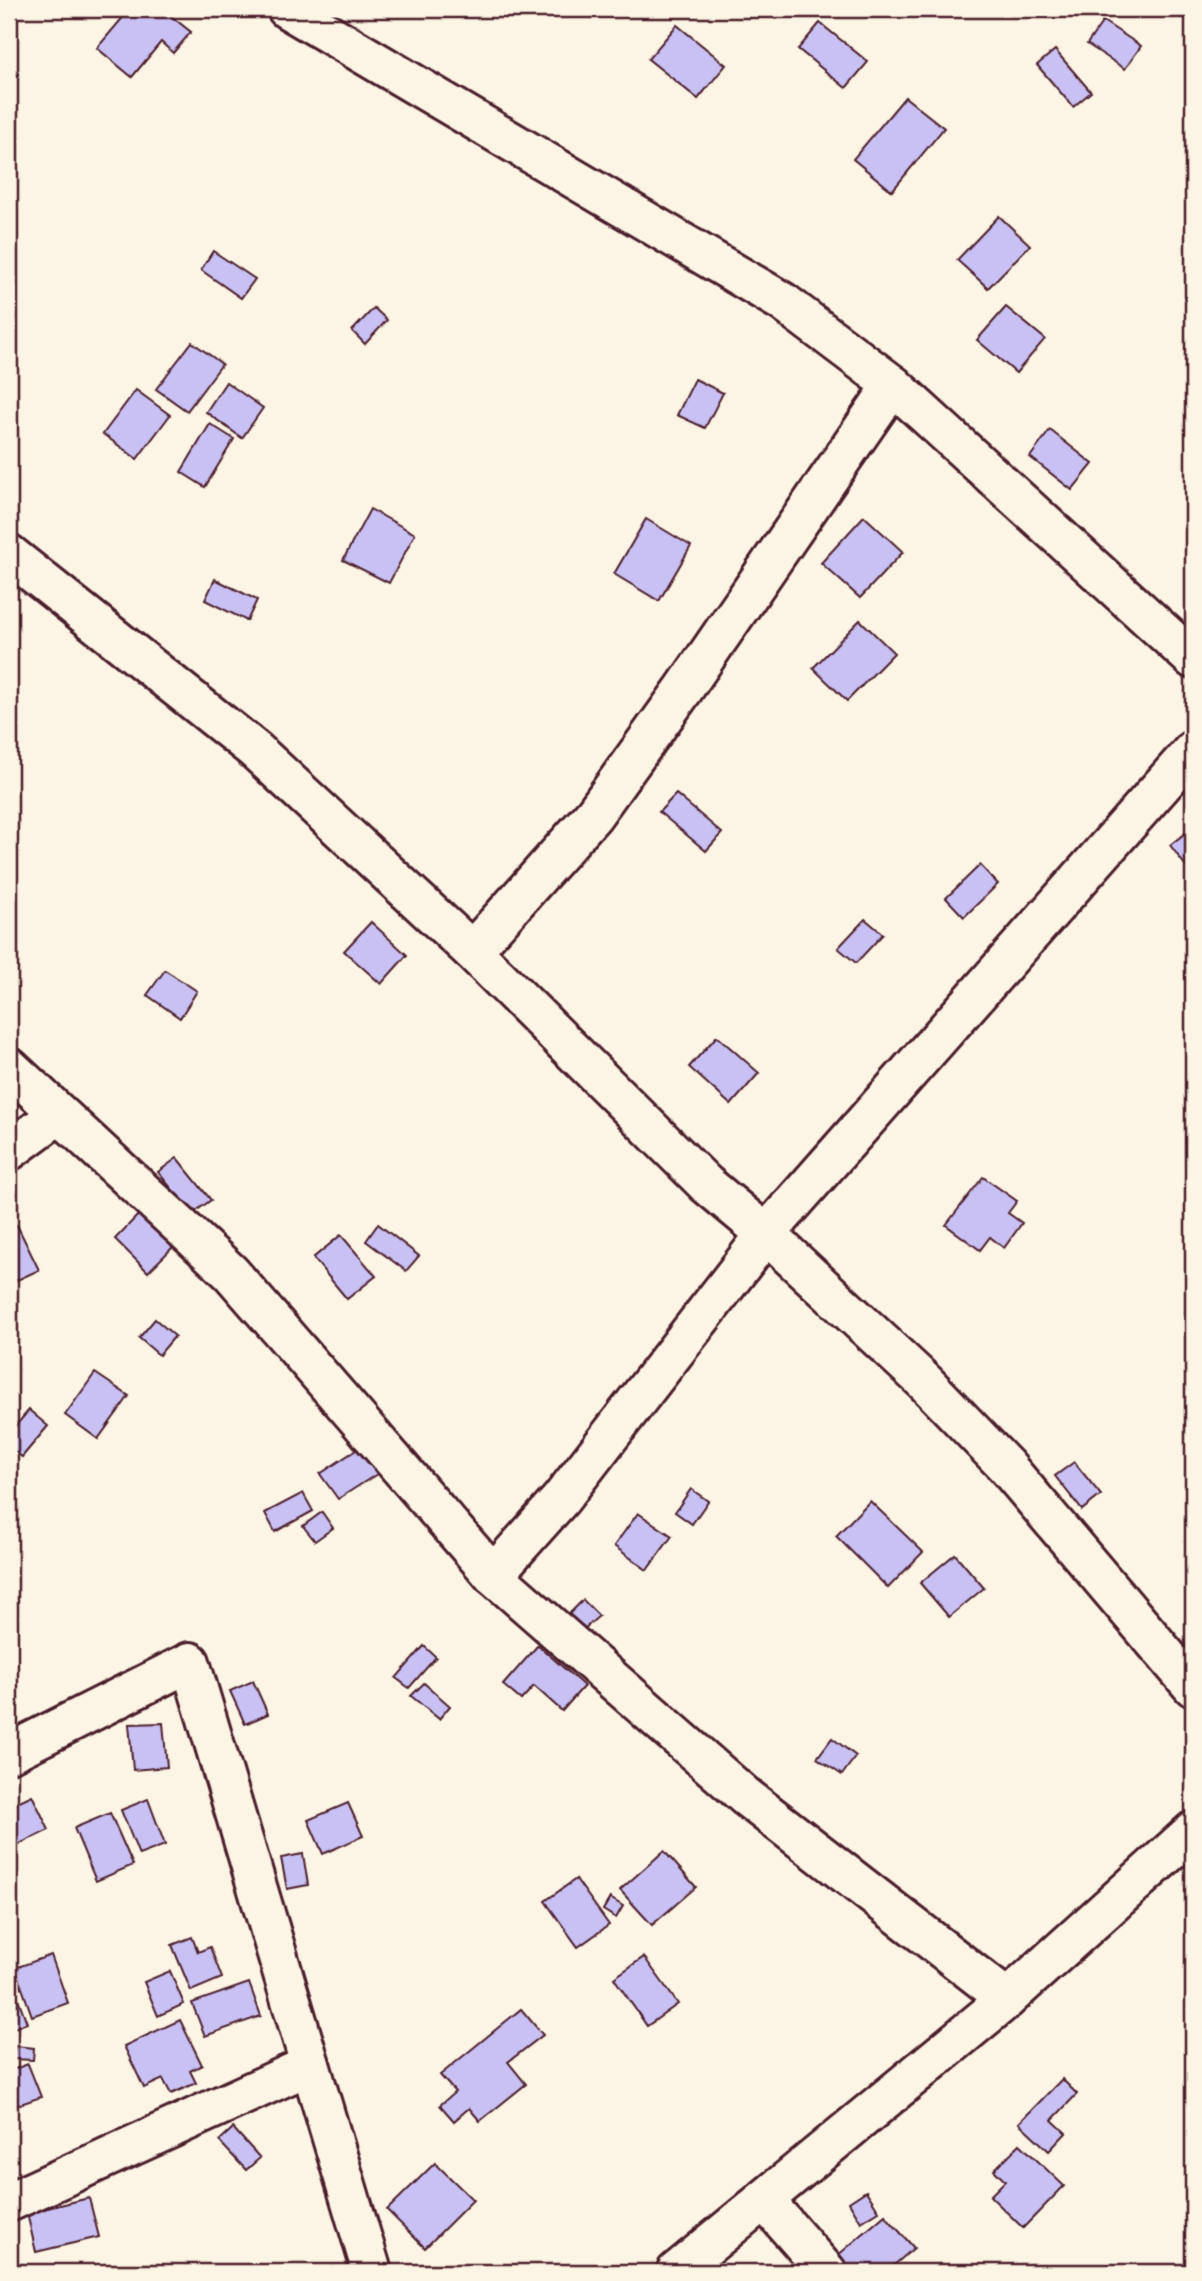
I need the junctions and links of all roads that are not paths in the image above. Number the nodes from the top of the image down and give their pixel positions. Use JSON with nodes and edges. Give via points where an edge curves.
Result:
{"nodes":[{"id":1,"x":287,"y":9,"type":"edge"},
{"id":2,"x":893,"y":385,"type":"junction"},
{"id":3,"x":9,"y":554,"type":"edge"},
{"id":4,"x":1193,"y":659,"type":"edge"},
{"id":5,"x":1193,"y":750,"type":"edge"},
{"id":6,"x":472,"y":951,"type":"junction"},
{"id":7,"x":9,"y":1068,"type":"edge"},
{"id":8,"x":59,"y":1114,"type":"junction"},
{"id":9,"x":9,"y":1151,"type":"edge"},
{"id":10,"x":766,"y":1234,"type":"junction"},
{"id":11,"x":493,"y":1575,"type":"junction"},
{"id":12,"x":1193,"y":1687,"type":"edge"},
{"id":13,"x":9,"y":1753,"type":"edge"},
{"id":14,"x":1193,"y":1831,"type":"edge"},
{"id":15,"x":1007,"y":1999,"type":"junction"},
{"id":16,"x":310,"y":2065,"type":"junction"},
{"id":17,"x":764,"y":2200,"type":"junction"},
{"id":18,"x":9,"y":2202,"type":"edge"},
{"id":19,"x":372,"y":2272,"type":"edge"},
{"id":20,"x":676,"y":2272,"type":"edge"},
{"id":21,"x":827,"y":2272,"type":"edge"}],
"edges":[{"from":1,"to":2,"type":"street","via":[[783,302]]},
{"from":2,"to":4,"type":"street"},
{"from":2,"to":6,"type":"street","via":[[594,814]]},
{"from":3,"to":6,"type":"street","via":[[255,750]]},
{"from":5,"to":10,"type":"street"},
{"from":6,"to":10,"type":"street","via":[[706,1184]]},
{"from":7,"to":8,"type":"street"},
{"from":8,"to":9,"type":"street"},
{"from":8,"to":11,"type":"street","via":[[230,1273]]},
{"from":10,"to":11,"type":"street","via":[[561,1499]]},
{"from":10,"to":12,"type":"street","via":[[925,1382],[1006,1466]]},
{"from":11,"to":15,"type":"street","via":[[745,1796]]},
{"from":13,"to":16,"type":"street","via":[[190,1662]]},
{"from":14,"to":15,"type":"street"},
{"from":15,"to":17,"type":"street"},
{"from":16,"to":18,"type":"street"},
{"from":16,"to":19,"type":"street"},
{"from":17,"to":20,"type":"street"},
{"from":17,"to":21,"type":"street"}]}
